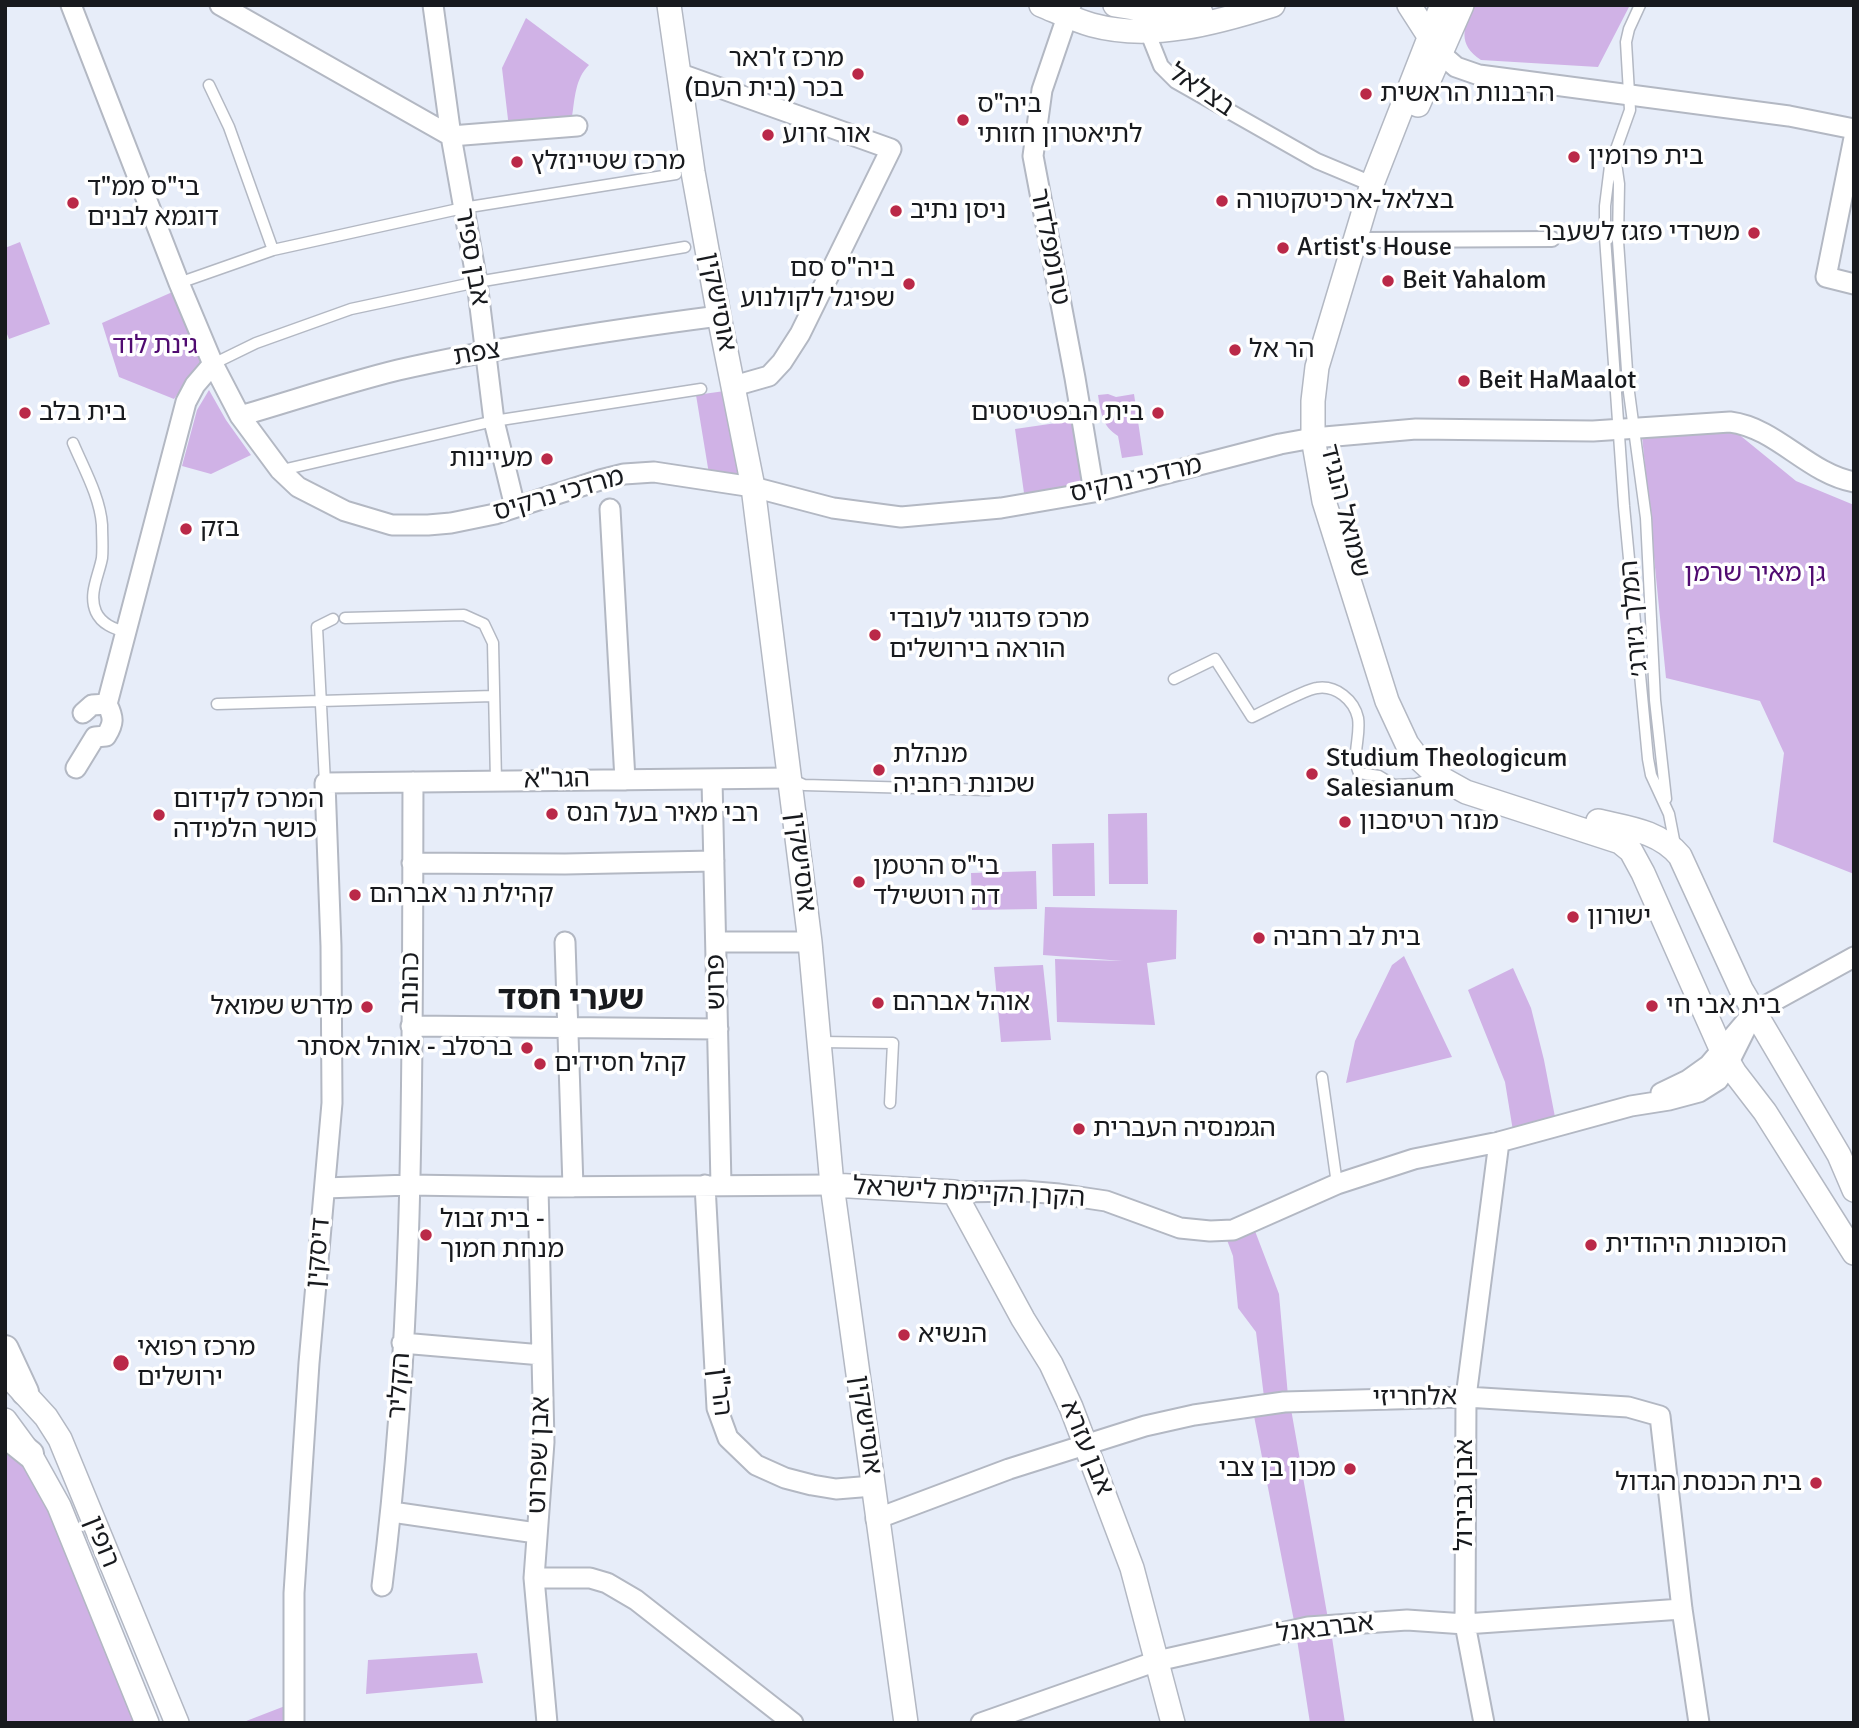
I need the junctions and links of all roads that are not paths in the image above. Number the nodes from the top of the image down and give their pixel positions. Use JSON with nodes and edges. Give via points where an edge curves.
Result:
{"nodes":[{"id":1,"x":71,"y":5,"type":"edge"},
{"id":2,"x":220,"y":5,"type":"edge"},
{"id":3,"x":433,"y":5,"type":"edge"},
{"id":4,"x":668,"y":5,"type":"edge"},
{"id":5,"x":1041,"y":5,"type":"edge"},
{"id":6,"x":1115,"y":5,"type":"edge"},
{"id":7,"x":1273,"y":5,"type":"edge"},
{"id":8,"x":1409,"y":5,"type":"edge"},
{"id":9,"x":1442,"y":5,"type":"edge"},
{"id":10,"x":1462,"y":5,"type":"edge"},
{"id":11,"x":1640,"y":5,"type":"edge"},
{"id":12,"x":1238,"y":6,"type":"edge"},
{"id":13,"x":1070,"y":11,"type":"edge"},
{"id":14,"x":1190,"y":16,"type":"edge"},
{"id":15,"x":1145,"y":20,"type":"junction"},
{"id":16,"x":1435,"y":46,"type":"junction"},
{"id":17,"x":678,"y":73,"type":"junction"},
{"id":18,"x":209,"y":85,"type":"dead end"},
{"id":19,"x":1630,"y":96,"type":"junction"},
{"id":20,"x":576,"y":126,"type":"dead end"},
{"id":21,"x":1854,"y":129,"type":"edge"},
{"id":22,"x":451,"y":136,"type":"junction"},
{"id":23,"x":1854,"y":138,"type":"edge"},
{"id":24,"x":676,"y":174,"type":"dead end"},
{"id":25,"x":1372,"y":184,"type":"junction"},
{"id":26,"x":463,"y":208,"type":"junction"},
{"id":27,"x":1552,"y":239,"type":"dead end"},
{"id":28,"x":1364,"y":240,"type":"junction"},
{"id":29,"x":685,"y":247,"type":"dead end"},
{"id":30,"x":273,"y":250,"type":"junction"},
{"id":31,"x":477,"y":282,"type":"junction"},
{"id":32,"x":179,"y":283,"type":"junction"},
{"id":33,"x":1854,"y":285,"type":"edge"},
{"id":34,"x":719,"y":316,"type":"junction"},
{"id":35,"x":487,"y":352,"type":"junction"},
{"id":36,"x":213,"y":365,"type":"junction"},
{"id":37,"x":734,"y":386,"type":"junction"},
{"id":38,"x":701,"y":389,"type":"dead end"},
{"id":39,"x":240,"y":416,"type":"junction"},
{"id":40,"x":494,"y":421,"type":"junction"},
{"id":41,"x":1626,"y":429,"type":"junction"},
{"id":42,"x":1319,"y":438,"type":"junction"},
{"id":43,"x":73,"y":443,"type":"dead end"},
{"id":44,"x":280,"y":470,"type":"junction"},
{"id":45,"x":1854,"y":482,"type":"edge"},
{"id":46,"x":753,"y":487,"type":"junction"},
{"id":47,"x":1094,"y":492,"type":"junction"},
{"id":48,"x":515,"y":507,"type":"junction"},
{"id":49,"x":610,"y":509,"type":"dead end"},
{"id":50,"x":345,"y":618,"type":"dead end"},
{"id":51,"x":333,"y":619,"type":"dead end"},
{"id":52,"x":126,"y":631,"type":"junction"},
{"id":53,"x":1174,"y":679,"type":"dead end"},
{"id":54,"x":493,"y":696,"type":"junction"},
{"id":55,"x":321,"y":701,"type":"junction"},
{"id":56,"x":107,"y":704,"type":"junction"},
{"id":57,"x":217,"y":704,"type":"dead end"},
{"id":58,"x":82,"y":713,"type":"dead end"},
{"id":59,"x":76,"y":768,"type":"dead end"},
{"id":60,"x":1439,"y":777,"type":"junction"},
{"id":61,"x":789,"y":778,"type":"junction"},
{"id":62,"x":712,"y":779,"type":"junction"},
{"id":63,"x":625,"y":780,"type":"junction"},
{"id":64,"x":496,"y":781,"type":"junction"},
{"id":65,"x":413,"y":782,"type":"junction"},
{"id":66,"x":325,"y":783,"type":"junction"},
{"id":67,"x":989,"y":790,"type":"dead end"},
{"id":68,"x":1669,"y":814,"type":"junction"},
{"id":69,"x":1679,"y":856,"type":"junction"},
{"id":70,"x":714,"y":860,"type":"junction"},
{"id":71,"x":412,"y":863,"type":"junction"},
{"id":72,"x":565,"y":942,"type":"dead end"},
{"id":73,"x":716,"y":942,"type":"junction"},
{"id":74,"x":810,"y":942,"type":"junction"},
{"id":75,"x":1854,"y":957,"type":"edge"},
{"id":76,"x":1754,"y":1012,"type":"junction"},
{"id":77,"x":411,"y":1026,"type":"junction"},
{"id":78,"x":568,"y":1028,"type":"junction"},
{"id":79,"x":718,"y":1029,"type":"junction"},
{"id":80,"x":819,"y":1042,"type":"junction"},
{"id":81,"x":1726,"y":1058,"type":"junction"},
{"id":82,"x":1322,"y":1077,"type":"dead end"},
{"id":83,"x":890,"y":1102,"type":"dead end"},
{"id":84,"x":1499,"y":1142,"type":"junction"},
{"id":85,"x":1337,"y":1184,"type":"junction"},
{"id":86,"x":409,"y":1185,"type":"junction"},
{"id":87,"x":713,"y":1185,"type":"junction"},
{"id":88,"x":832,"y":1185,"type":"junction"},
{"id":89,"x":538,"y":1187,"type":"junction"},
{"id":90,"x":573,"y":1187,"type":"junction"},
{"id":91,"x":325,"y":1188,"type":"junction"},
{"id":92,"x":1854,"y":1190,"type":"edge"},
{"id":93,"x":954,"y":1192,"type":"junction"},
{"id":94,"x":1854,"y":1253,"type":"edge"},
{"id":95,"x":402,"y":1343,"type":"junction"},
{"id":96,"x":5,"y":1349,"type":"edge"},
{"id":97,"x":542,"y":1355,"type":"junction"},
{"id":98,"x":5,"y":1373,"type":"edge"},
{"id":99,"x":25,"y":1392,"type":"junction"},
{"id":100,"x":1466,"y":1397,"type":"junction"},
{"id":101,"x":5,"y":1420,"type":"edge"},
{"id":102,"x":5,"y":1434,"type":"edge"},
{"id":103,"x":1086,"y":1445,"type":"junction"},
{"id":104,"x":30,"y":1454,"type":"junction"},
{"id":105,"x":873,"y":1486,"type":"junction"},
{"id":106,"x":391,"y":1512,"type":"junction"},
{"id":107,"x":876,"y":1519,"type":"junction"},
{"id":108,"x":536,"y":1533,"type":"junction"},
{"id":109,"x":534,"y":1577,"type":"junction"},
{"id":110,"x":382,"y":1586,"type":"dead end"},
{"id":111,"x":1682,"y":1609,"type":"junction"},
{"id":112,"x":1465,"y":1624,"type":"junction"},
{"id":113,"x":1157,"y":1661,"type":"junction"},
{"id":114,"x":147,"y":1723,"type":"edge"},
{"id":115,"x":177,"y":1723,"type":"edge"},
{"id":116,"x":293,"y":1723,"type":"edge"},
{"id":117,"x":547,"y":1723,"type":"edge"},
{"id":118,"x":793,"y":1723,"type":"edge"},
{"id":119,"x":906,"y":1723,"type":"edge"},
{"id":120,"x":981,"y":1723,"type":"edge"},
{"id":121,"x":1173,"y":1723,"type":"edge"},
{"id":122,"x":1484,"y":1723,"type":"edge"},
{"id":123,"x":1699,"y":1723,"type":"edge"}],
"edges":[{"from":1,"to":32,"type":"street","name":"מרדכי נרקיס"},
{"from":2,"to":22,"type":"street"},
{"from":3,"to":22,"type":"street","name":"אבן ספיר"},
{"from":4,"to":17,"type":"street","name":"אוסישקין"},
{"from":5,"to":13,"type":"street"},
{"from":6,"to":15,"type":"street"},
{"from":7,"to":14,"type":"street","via":[[1198,25]]},
{"from":8,"to":16,"type":"street"},
{"from":9,"to":16,"type":"street","name":"שמואל הנגיד"},
{"from":10,"to":16,"type":"street","name":"שמואל הנגיד"},
{"from":11,"to":19,"type":"lane","name":"המלך ג׳ורג׳","via":[[1626,43]]},
{"from":12,"to":14,"type":"street"},
{"from":13,"to":15,"type":"street","via":[[1094,26],[1120,31]]},
{"from":13,"to":47,"type":"street","name":"טרומפלדור","via":[[1047,70],[1033,156]]},
{"from":14,"to":15,"type":"street"},
{"from":15,"to":25,"type":"street","name":"בצלאל","via":[[1161,66],[1176,80],[1317,161]]},
{"from":16,"to":19,"type":"street","via":[[1467,73]]},
{"from":16,"to":25,"type":"street","name":"שמואל הנגיד"},
{"from":16,"to":28,"type":"street","name":"שמואל הנגיד"},
{"from":17,"to":34,"type":"street","name":"אוסישקין"},
{"from":17,"to":37,"type":"street","via":[[891,149],[782,362],[769,376]]},
{"from":18,"to":30,"type":"lane"},
{"from":19,"to":21,"type":"street"},
{"from":19,"to":41,"type":"lane","name":"המלך ג׳ורג׳","via":[[1607,189],[1605,237]]},
{"from":20,"to":22,"type":"street"},
{"from":22,"to":26,"type":"street","name":"אבן ספיר"},
{"from":23,"to":33,"type":"street","via":[[1826,277]]},
{"from":24,"to":26,"type":"lane"},
{"from":25,"to":42,"type":"street","name":"שמואל הנגיד","via":[[1317,368],[1313,401]]},
{"from":26,"to":30,"type":"lane"},
{"from":26,"to":31,"type":"street","name":"אבן ספיר"},
{"from":27,"to":28,"type":"street"},
{"from":28,"to":42,"type":"street","name":"שמואל הנגיד","via":[[1326,380]]},
{"from":29,"to":31,"type":"lane"},
{"from":30,"to":32,"type":"lane"},
{"from":31,"to":35,"type":"street","name":"אבן ספיר"},
{"from":31,"to":36,"type":"lane","via":[[351,309],[256,343]]},
{"from":32,"to":36,"type":"street","name":"מרדכי נרקיס"},
{"from":34,"to":35,"type":"street","name":"צפת"},
{"from":34,"to":37,"type":"street","name":"אוסישקין"},
{"from":35,"to":39,"type":"street","name":"צפת","via":[[395,371]]},
{"from":35,"to":40,"type":"street","name":"אבן ספיר"},
{"from":36,"to":39,"type":"street","name":"מרדכי נרקיס"},
{"from":36,"to":52,"type":"street","via":[[186,402]]},
{"from":37,"to":46,"type":"street","name":"אוסישקין"},
{"from":38,"to":40,"type":"lane"},
{"from":39,"to":44,"type":"street","name":"מרדכי נרקיס"},
{"from":40,"to":44,"type":"lane"},
{"from":40,"to":48,"type":"street","name":"אבן ספיר"},
{"from":41,"to":42,"type":"street","name":"מרדכי נרקיס","via":[[1416,429]]},
{"from":41,"to":45,"type":"street","name":"מרדכי נרקיס","via":[[1730,422],[1748,425],[1814,465]]},
{"from":41,"to":68,"type":"lane","via":[[1641,469],[1657,729]]},
{"from":41,"to":68,"type":"lane","name":"המלך ג׳ורג׳","via":[[1648,759]]},
{"from":42,"to":47,"type":"street","name":"מרדכי נרקיס"},
{"from":42,"to":60,"type":"street","name":"שמואל הנגיד","via":[[1327,512],[1387,701],[1407,744]]},
{"from":42,"to":69,"type":"street","name":"שמואל הנגיד","via":[[1389,670],[1407,720],[1429,752],[1451,771],[1483,787],[1648,833]]},
{"from":43,"to":52,"type":"lane","via":[[102,522],[96,612],[116,630]]},
{"from":44,"to":48,"type":"street","name":"מרדכי נרקיס","via":[[316,497],[391,525],[452,523]]},
{"from":46,"to":47,"type":"street","name":"מרדכי נרקיס","via":[[833,508],[901,517],[1001,508]]},
{"from":46,"to":48,"type":"street","name":"מרדכי נרקיס","via":[[654,472],[624,474]]},
{"from":46,"to":61,"type":"street","name":"אוסישקין"},
{"from":49,"to":63,"type":"street"},
{"from":50,"to":54,"type":"lane","via":[[464,615],[484,624],[493,643]]},
{"from":51,"to":55,"type":"lane","via":[[317,627]]},
{"from":52,"to":56,"type":"street"},
{"from":53,"to":60,"type":"lane","via":[[1215,659],[1252,717],[1317,688],[1340,691],[1354,706],[1358,719],[1355,763],[1359,773],[1379,776],[1394,785]]},
{"from":54,"to":55,"type":"lane"},
{"from":54,"to":64,"type":"lane"},
{"from":55,"to":57,"type":"lane"},
{"from":55,"to":66,"type":"lane"},
{"from":56,"to":58,"type":"street","via":[[92,705]]},
{"from":56,"to":59,"type":"street","via":[[113,725],[106,736],[95,737]]},
{"from":60,"to":81,"type":"street","name":"שמואל הנגיד","via":[[1488,801],[1613,839],[1631,851]]},
{"from":61,"to":62,"type":"street","name":"הגר\"א"},
{"from":61,"to":67,"type":"lane","via":[[804,785]]},
{"from":61,"to":74,"type":"street","name":"אוסישקין"},
{"from":62,"to":63,"type":"street","name":"הגר\"א"},
{"from":62,"to":70,"type":"street","name":"פרוש"},
{"from":63,"to":64,"type":"street","name":"הגר\"א"},
{"from":64,"to":65,"type":"street","name":"הגר\"א"},
{"from":65,"to":66,"type":"street","name":"הגר\"א"},
{"from":65,"to":71,"type":"street","name":"כהנוב"},
{"from":66,"to":91,"type":"street","name":"דיסקין","via":[[332,1103]]},
{"from":68,"to":69,"type":"lane","name":"המלך ג׳ורג׳"},
{"from":69,"to":76,"type":"street","name":"המלך ג׳ורג׳"},
{"from":70,"to":71,"type":"street"},
{"from":70,"to":73,"type":"street","name":"פרוש"},
{"from":71,"to":77,"type":"street","name":"כהנוב"},
{"from":72,"to":78,"type":"street"},
{"from":73,"to":74,"type":"street"},
{"from":73,"to":79,"type":"street","name":"פרוש"},
{"from":74,"to":80,"type":"street","name":"אוסישקין"},
{"from":75,"to":76,"type":"street"},
{"from":76,"to":81,"type":"street","name":"הקרן הקיימת לישראל"},
{"from":76,"to":92,"type":"street","name":"המלך ג׳ורג׳","via":[[1839,1155]]},
{"from":77,"to":78,"type":"street"},
{"from":77,"to":86,"type":"street","name":"כהנוב"},
{"from":78,"to":79,"type":"street"},
{"from":78,"to":90,"type":"street"},
{"from":79,"to":87,"type":"street","name":"פרוש"},
{"from":80,"to":83,"type":"lane","via":[[893,1043]]},
{"from":80,"to":88,"type":"street","name":"אוסישקין"},
{"from":81,"to":84,"type":"street","name":"הקרן הקיימת לישראל","via":[[1631,1107]]},
{"from":81,"to":94,"type":"street"},
{"from":82,"to":85,"type":"lane"},
{"from":84,"to":85,"type":"street","name":"הקרן הקיימת לישראל","via":[[1414,1159]]},
{"from":84,"to":100,"type":"street","name":"אבן גבירול"},
{"from":85,"to":93,"type":"street","name":"הקרן הקיימת לישראל","via":[[1233,1230],[1210,1231],[1180,1228],[1094,1200],[1024,1191]]},
{"from":86,"to":89,"type":"street","name":"הקרן הקיימת לישראל"},
{"from":86,"to":91,"type":"street","name":"הקרן הקיימת לישראל"},
{"from":86,"to":95,"type":"street","name":"הקליר"},
{"from":87,"to":88,"type":"street","name":"הקרן הקיימת לישראל"},
{"from":87,"to":90,"type":"street","name":"הקרן הקיימת לישראל"},
{"from":87,"to":105,"type":"street","name":"הר\"ן","via":[[717,1408],[728,1438],[756,1465],[785,1478],[836,1489]]},
{"from":88,"to":93,"type":"street","name":"הקרן הקיימת לישראל"},
{"from":88,"to":105,"type":"street","name":"אוסישקין"},
{"from":89,"to":90,"type":"street","name":"הקרן הקיימת לישראל"},
{"from":89,"to":97,"type":"street","name":"אבן שפרוט"},
{"from":91,"to":116,"type":"street","name":"דיסקין","via":[[294,1593]]},
{"from":93,"to":103,"type":"street","name":"אבן עזרא","via":[[1051,1364]]},
{"from":95,"to":97,"type":"street"},
{"from":95,"to":106,"type":"street","name":"הקליר"},
{"from":96,"to":99,"type":"main road"},
{"from":97,"to":108,"type":"street","name":"אבן שפרוט","via":[[544,1442]]},
{"from":98,"to":99,"type":"street","name":"רופין"},
{"from":99,"to":115,"type":"street","name":"רופין","via":[[60,1439]]},
{"from":100,"to":103,"type":"street","name":"אלחריזי","via":[[1284,1402],[1169,1421]]},
{"from":100,"to":111,"type":"street","name":"אלחריזי","via":[[1628,1407],[1660,1416]]},
{"from":100,"to":112,"type":"street","name":"אבן גבירול"},
{"from":101,"to":104,"type":"street","name":"רופין"},
{"from":102,"to":104,"type":"main road"},
{"from":103,"to":107,"type":"street","name":"אלחריזי"},
{"from":103,"to":113,"type":"street","name":"אבן עזרא","via":[[1132,1568]]},
{"from":104,"to":114,"type":"street","name":"רופין","via":[[59,1506]]},
{"from":105,"to":107,"type":"street","name":"אוסישקין"},
{"from":106,"to":108,"type":"street"},
{"from":106,"to":110,"type":"street","name":"הקליר"},
{"from":107,"to":119,"type":"street","name":"אוסישקין"},
{"from":108,"to":109,"type":"street","name":"אבן שפרוט"},
{"from":109,"to":117,"type":"street","name":"אבן שפרוט"},
{"from":109,"to":118,"type":"street","via":[[590,1578],[607,1583],[636,1600]]},
{"from":111,"to":112,"type":"street","name":"אברבאנל"},
{"from":111,"to":123,"type":"street","name":"אלחריזי"},
{"from":112,"to":113,"type":"street","name":"אברבאנל","via":[[1407,1620],[1308,1627]]},
{"from":112,"to":122,"type":"street","name":"אבן גבירול"},
{"from":113,"to":120,"type":"street","name":"אברבאנל"},
{"from":113,"to":121,"type":"street","name":"אבן עזרא"}]}
